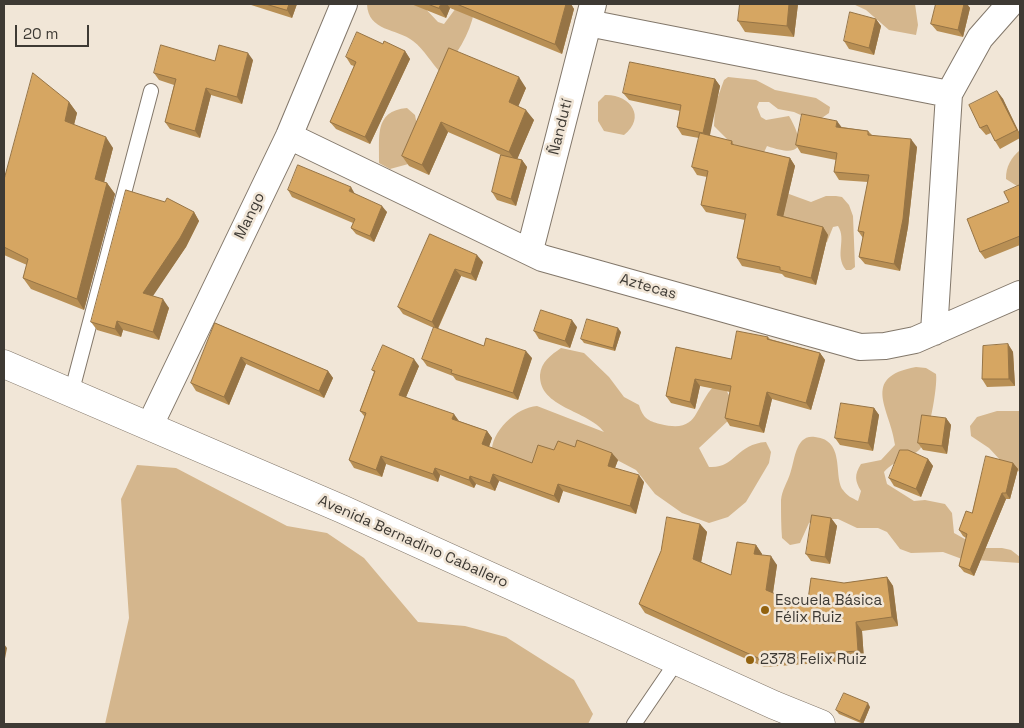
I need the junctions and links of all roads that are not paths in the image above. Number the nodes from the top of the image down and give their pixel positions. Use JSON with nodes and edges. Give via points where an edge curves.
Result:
{"nodes":[{"id":1,"x":344,"y":4,"type":"edge"},
{"id":2,"x":1010,"y":4,"type":"edge"},
{"id":3,"x":590,"y":13,"type":"edge"},
{"id":4,"x":151,"y":91,"type":"dead end"},
{"id":5,"x":949,"y":94,"type":"junction"},
{"id":6,"x":289,"y":136,"type":"junction"},
{"id":7,"x":530,"y":250,"type":"junction"},
{"id":8,"x":1020,"y":294,"type":"edge"},
{"id":9,"x":934,"y":332,"type":"junction"},
{"id":10,"x":4,"y":364,"type":"edge"},
{"id":11,"x":71,"y":394,"type":"junction"},
{"id":12,"x":150,"y":425,"type":"junction"},
{"id":13,"x":677,"y":661,"type":"junction"},
{"id":14,"x":634,"y":724,"type":"edge"},
{"id":15,"x":820,"y":724,"type":"edge"}],
"edges":[{"from":1,"to":6,"type":"street","name":"Mango"},
{"from":2,"to":5,"type":"street","via":[[980,38]]},
{"from":3,"to":5,"type":"street"},
{"from":3,"to":7,"type":"street","name":"Ñandutí"},
{"from":4,"to":11,"type":"lane"},
{"from":5,"to":9,"type":"street"},
{"from":6,"to":7,"type":"street","name":"Aztecas"},
{"from":6,"to":12,"type":"street","name":"Mango"},
{"from":7,"to":9,"type":"street","name":"Aztecas","via":[[542,258],[860,347],[915,340]]},
{"from":8,"to":9,"type":"street","name":"Aztecas"},
{"from":10,"to":11,"type":"main road","name":"Avenida Bernadino Caballero"},
{"from":11,"to":12,"type":"main road","name":"Avenida Bernadino Caballero"},
{"from":12,"to":13,"type":"main road","name":"Avenida Bernadino Caballero"},
{"from":13,"to":14,"type":"lane"},
{"from":13,"to":15,"type":"main road","name":"Avenida Bernadino Caballero"}]}
